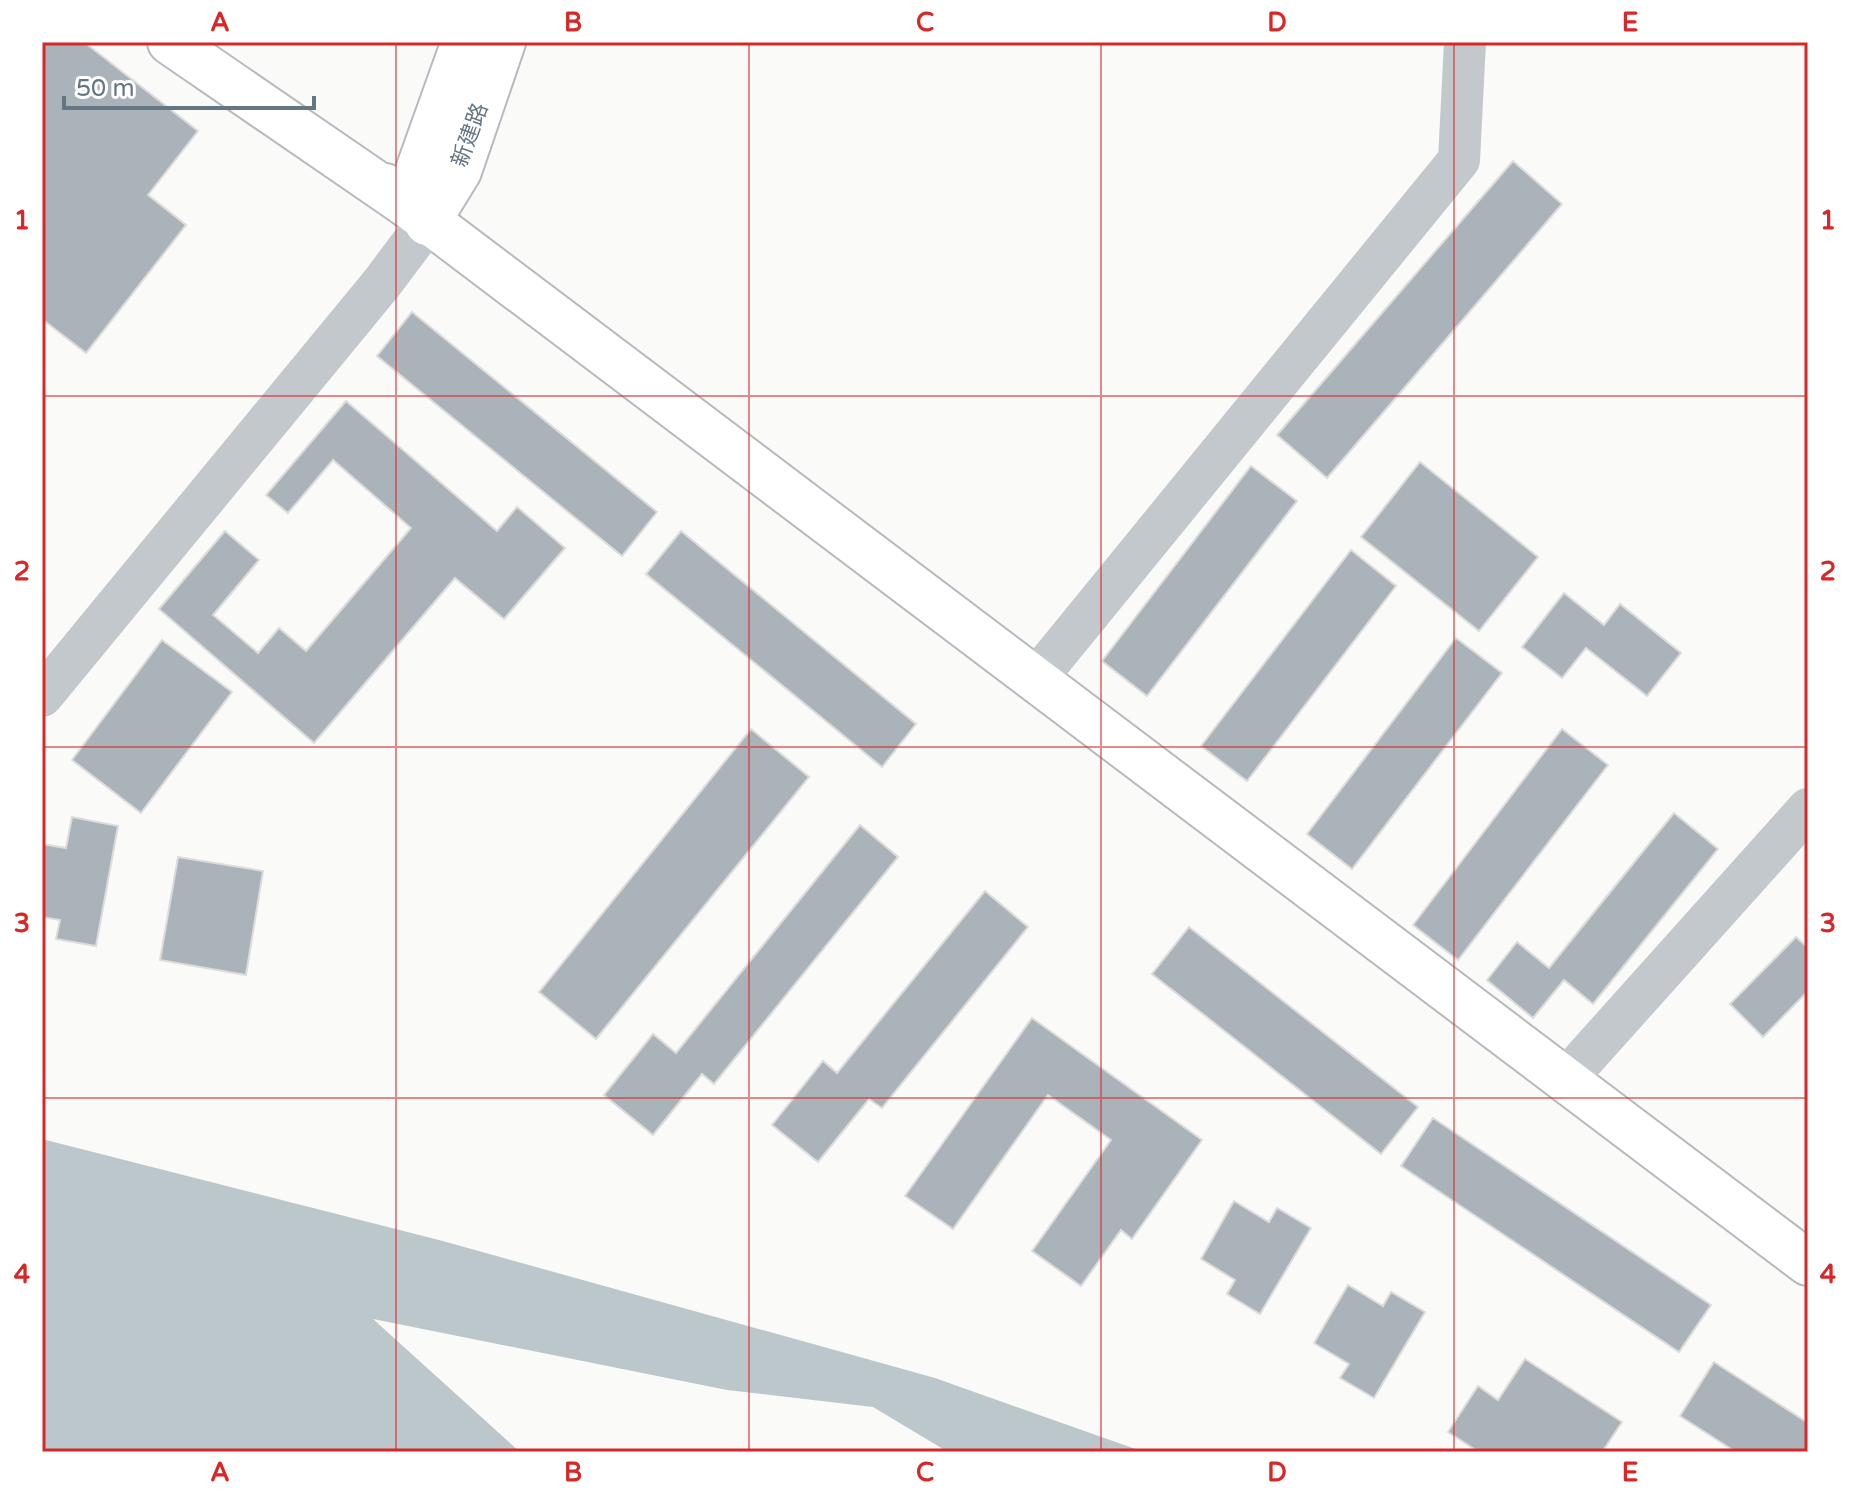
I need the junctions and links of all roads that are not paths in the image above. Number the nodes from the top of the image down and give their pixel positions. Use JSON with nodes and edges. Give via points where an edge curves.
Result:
{"nodes":[{"id":1,"x":170,"y":42,"type":"edge"},
{"id":2,"x":221,"y":42,"type":"edge"},
{"id":3,"x":464,"y":42,"type":"edge"},
{"id":4,"x":503,"y":42,"type":"edge"},
{"id":5,"x":1465,"y":42,"type":"edge"},
{"id":6,"x":416,"y":214,"type":"junction"},
{"id":7,"x":1035,"y":680,"type":"junction"},
{"id":8,"x":42,"y":696,"type":"edge"},
{"id":9,"x":1808,"y":809,"type":"edge"},
{"id":10,"x":1565,"y":1080,"type":"junction"},
{"id":11,"x":1808,"y":1263,"type":"edge"}],
"edges":[{"from":1,"to":6,"type":"main road"},
{"from":2,"to":6,"type":"main road"},
{"from":3,"to":6,"type":"main road","name":"新建路"},
{"from":4,"to":6,"type":"main road","name":"新建路","via":[[459,171]]},
{"from":5,"to":7,"type":"street","via":[[1459,160]]},
{"from":6,"to":7,"type":"main road"},
{"from":6,"to":8,"type":"street","via":[[382,283]]},
{"from":7,"to":10,"type":"main road"},
{"from":9,"to":10,"type":"street"},
{"from":10,"to":11,"type":"main road"}]}
